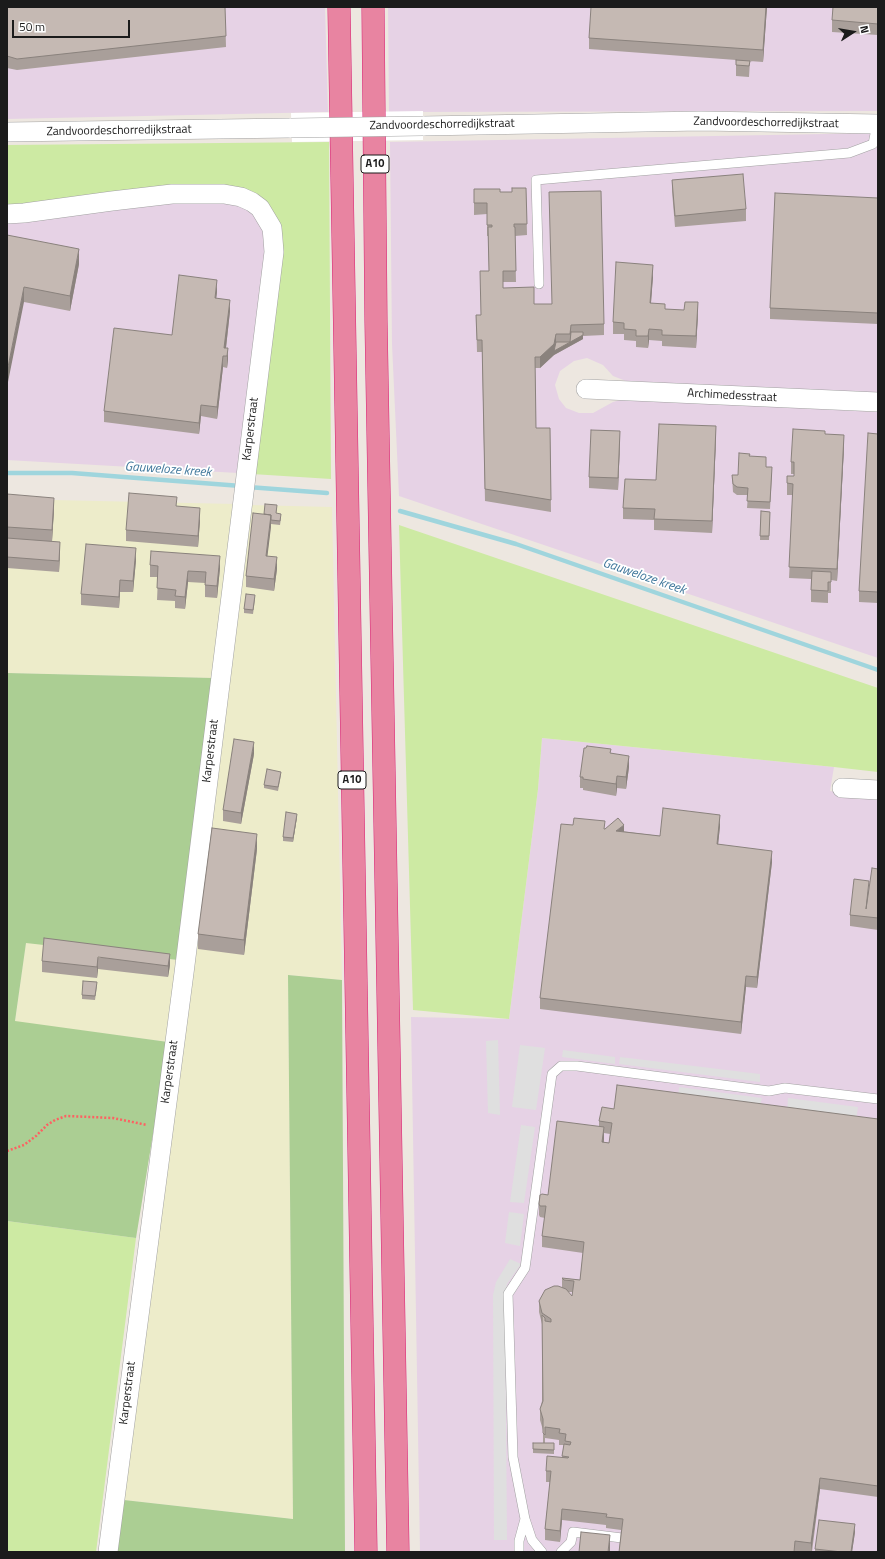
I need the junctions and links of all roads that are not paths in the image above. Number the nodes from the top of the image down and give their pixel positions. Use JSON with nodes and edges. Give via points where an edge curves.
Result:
{"nodes":[{"id":1,"x":339,"y":7,"type":"edge"},
{"id":2,"x":373,"y":7,"type":"edge"},
{"id":3,"x":878,"y":124,"type":"edge"},
{"id":4,"x":7,"y":132,"type":"edge"},
{"id":5,"x":7,"y":214,"type":"edge"},
{"id":6,"x":539,"y":284,"type":"dead end"},
{"id":7,"x":586,"y":389,"type":"dead end"},
{"id":8,"x":878,"y":402,"type":"edge"},
{"id":9,"x":842,"y":788,"type":"dead end"},
{"id":10,"x":878,"y":790,"type":"edge"},
{"id":11,"x":878,"y":1099,"type":"edge"},
{"id":12,"x":525,"y":1519,"type":"junction"},
{"id":13,"x":622,"y":1538,"type":"edge"},
{"id":14,"x":108,"y":1552,"type":"edge"},
{"id":15,"x":366,"y":1552,"type":"edge"},
{"id":16,"x":398,"y":1552,"type":"edge"},
{"id":17,"x":520,"y":1552,"type":"edge"},
{"id":18,"x":542,"y":1552,"type":"edge"},
{"id":19,"x":561,"y":1552,"type":"edge"}],
"edges":[{"from":1,"to":15,"type":"highway","number":"A10"},
{"from":2,"to":16,"type":"highway","number":"A10","via":[[376,329]]},
{"from":3,"to":4,"type":"street","name":"Zandvoordeschorredijkstraat","bridge":true,"via":[[701,121]]},
{"from":3,"to":6,"type":"lane","via":[[873,144],[848,153],[536,180]]},
{"from":5,"to":14,"type":"street","name":"Karperstraat","via":[[172,194],[224,194],[241,197],[260,208],[272,228],[274,252]]},
{"from":7,"to":8,"type":"street","name":"Archimedesstraat"},
{"from":9,"to":10,"type":"street"},
{"from":11,"to":12,"type":"lane","via":[[785,1088],[769,1091],[577,1066],[561,1066],[552,1074],[525,1268],[508,1294],[513,1457]]},
{"from":12,"to":17,"type":"lane","via":[[519,1541]]},
{"from":12,"to":18,"type":"lane","via":[[532,1540]]},
{"from":13,"to":19,"type":"lane","via":[[573,1532],[570,1542]]}]}
